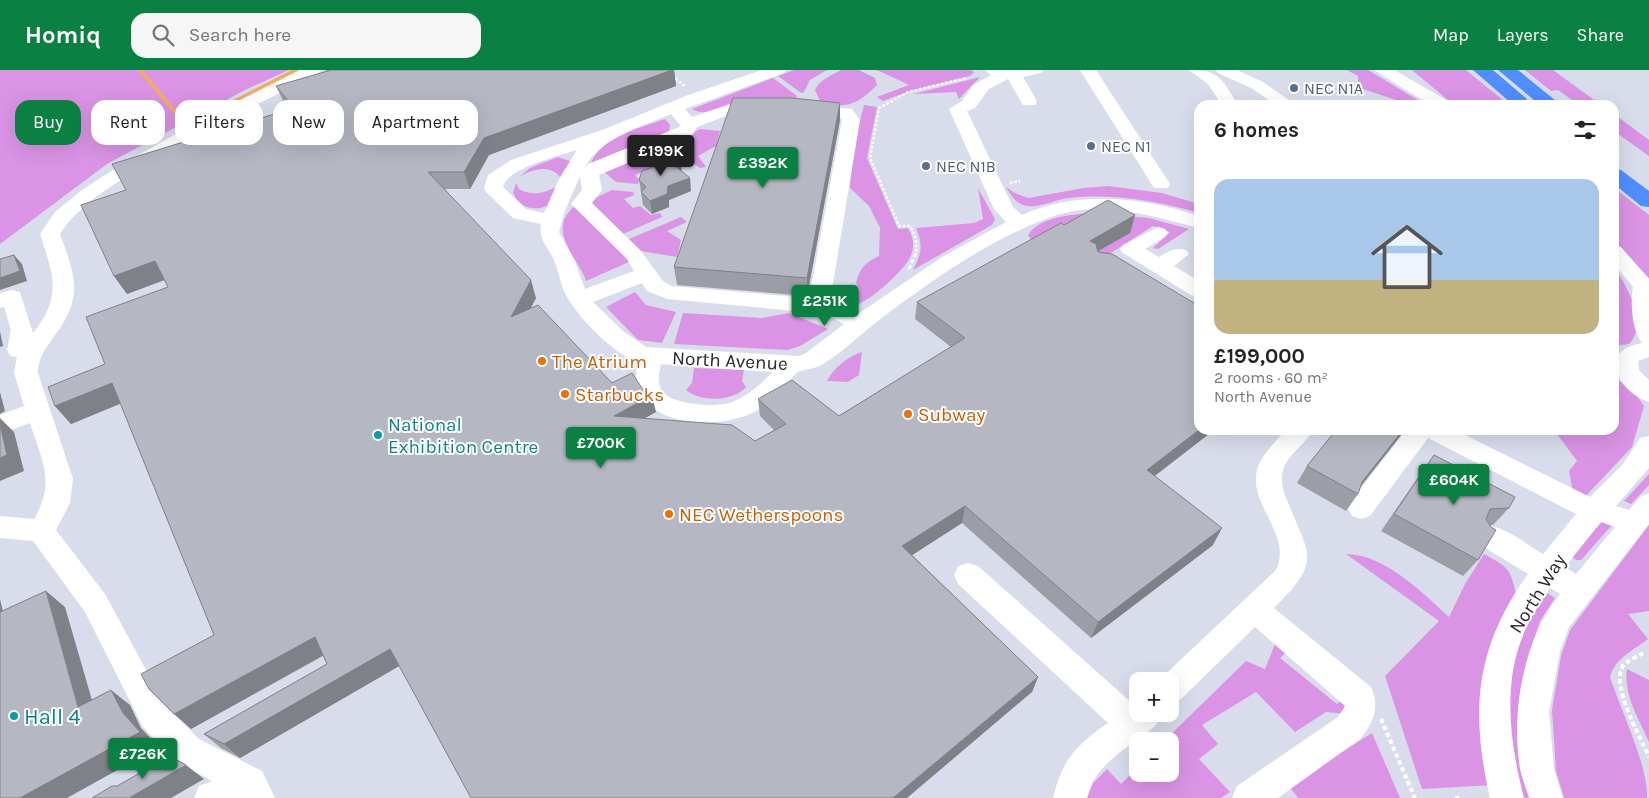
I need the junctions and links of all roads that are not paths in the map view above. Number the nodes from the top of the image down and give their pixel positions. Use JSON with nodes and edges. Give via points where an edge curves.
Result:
{"nodes":[{"id":1,"x":313,"y":70,"type":"edge"},
{"id":2,"x":778,"y":70,"type":"edge"},
{"id":3,"x":1035,"y":70,"type":"edge"},
{"id":4,"x":1088,"y":70,"type":"edge"},
{"id":5,"x":1197,"y":70,"type":"edge"},
{"id":6,"x":1224,"y":70,"type":"edge"},
{"id":7,"x":1382,"y":70,"type":"edge"},
{"id":8,"x":1401,"y":70,"type":"edge"},
{"id":9,"x":1482,"y":70,"type":"edge"},
{"id":10,"x":1507,"y":70,"type":"edge"},
{"id":11,"x":1001,"y":72,"type":"edge"},
{"id":12,"x":1227,"y":100,"type":"edge"},
{"id":13,"x":1280,"y":100,"type":"edge"},
{"id":14,"x":1434,"y":100,"type":"edge"},
{"id":15,"x":1436,"y":100,"type":"edge"},
{"id":16,"x":1520,"y":100,"type":"edge"},
{"id":17,"x":1546,"y":100,"type":"edge"},
{"id":18,"x":1029,"y":101,"type":"dead end"},
{"id":19,"x":970,"y":102,"type":"junction"},
{"id":20,"x":944,"y":103,"type":"dead end"},
{"id":21,"x":674,"y":107,"type":"junction"},
{"id":22,"x":690,"y":124,"type":"junction"},
{"id":23,"x":610,"y":133,"type":"junction"},
{"id":24,"x":1619,"y":166,"type":"edge"},
{"id":25,"x":1619,"y":167,"type":"edge"},
{"id":26,"x":1649,"y":178,"type":"edge"},
{"id":27,"x":568,"y":184,"type":"junction"},
{"id":28,"x":1161,"y":184,"type":"dead end"},
{"id":29,"x":590,"y":185,"type":"junction"},
{"id":30,"x":1649,"y":201,"type":"edge"},
{"id":31,"x":550,"y":220,"type":"junction"},
{"id":32,"x":1194,"y":221,"type":"edge"},
{"id":33,"x":1015,"y":232,"type":"junction"},
{"id":34,"x":1158,"y":233,"type":"dead end"},
{"id":35,"x":1179,"y":254,"type":"dead end"},
{"id":36,"x":1619,"y":256,"type":"edge"},
{"id":37,"x":1159,"y":266,"type":"junction"},
{"id":38,"x":645,"y":274,"type":"junction"},
{"id":39,"x":1194,"y":283,"type":"edge"},
{"id":40,"x":1646,"y":290,"type":"edge"},
{"id":41,"x":580,"y":299,"type":"junction"},
{"id":42,"x":0,"y":301,"type":"edge"},
{"id":43,"x":818,"y":307,"type":"junction"},
{"id":44,"x":859,"y":323,"type":"junction"},
{"id":45,"x":1649,"y":337,"type":"edge"},
{"id":46,"x":18,"y":350,"type":"edge"},
{"id":47,"x":1631,"y":352,"type":"edge"},
{"id":48,"x":651,"y":356,"type":"junction"},
{"id":49,"x":790,"y":365,"type":"junction"},
{"id":50,"x":1622,"y":373,"type":"edge"},
{"id":51,"x":1649,"y":393,"type":"edge"},
{"id":52,"x":37,"y":411,"type":"junction"},
{"id":53,"x":0,"y":425,"type":"edge"},
{"id":54,"x":1297,"y":435,"type":"edge"},
{"id":55,"x":1416,"y":435,"type":"edge"},
{"id":56,"x":1443,"y":435,"type":"edge"},
{"id":57,"x":1649,"y":445,"type":"edge"},
{"id":58,"x":1361,"y":508,"type":"edge"},
{"id":59,"x":1596,"y":510,"type":"junction"},
{"id":60,"x":1641,"y":513,"type":"edge"},
{"id":61,"x":0,"y":527,"type":"edge"},
{"id":62,"x":41,"y":531,"type":"junction"},
{"id":63,"x":1487,"y":535,"type":"edge"},
{"id":64,"x":1546,"y":570,"type":"junction"},
{"id":65,"x":968,"y":575,"type":"dead end"},
{"id":66,"x":1580,"y":591,"type":"junction"},
{"id":67,"x":1253,"y":608,"type":"junction"},
{"id":68,"x":1179,"y":680,"type":"edge"},
{"id":69,"x":1129,"y":711,"type":"edge"},
{"id":70,"x":1134,"y":722,"type":"edge"},
{"id":71,"x":254,"y":790,"type":"edge"},
{"id":72,"x":211,"y":798,"type":"edge"},
{"id":73,"x":1070,"y":798,"type":"edge"},
{"id":74,"x":1248,"y":798,"type":"edge"},
{"id":75,"x":1507,"y":798,"type":"edge"},
{"id":76,"x":1546,"y":798,"type":"edge"}],
"edges":[{"from":1,"to":46,"type":"street","via":[[114,176],[66,214],[50,234],[63,270],[64,283],[55,319]]},
{"from":2,"to":21,"type":"street","via":[[743,78]]},
{"from":3,"to":11,"type":"street"},
{"from":4,"to":28,"type":"street"},
{"from":5,"to":12,"type":"street","via":[[1214,81]]},
{"from":6,"to":13,"type":"street"},
{"from":7,"to":14,"type":"street"},
{"from":8,"to":15,"type":"street"},
{"from":9,"to":16,"type":"highway"},
{"from":10,"to":17,"type":"highway"},
{"from":11,"to":18,"type":"street","via":[[1024,89]]},
{"from":11,"to":19,"type":"street","via":[[983,84]]},
{"from":19,"to":20,"type":"street"},
{"from":19,"to":33,"type":"street","via":[[958,109]]},
{"from":21,"to":22,"type":"street"},
{"from":21,"to":23,"type":"street"},
{"from":22,"to":29,"type":"street","via":[[687,130],[676,136],[595,168],[589,174]]},
{"from":22,"to":43,"type":"street","via":[[732,108],[846,113],[851,120]]},
{"from":23,"to":27,"type":"street","via":[[585,152]]},
{"from":23,"to":31,"type":"street","via":[[518,164],[495,179],[494,188],[520,214]]},
{"from":24,"to":26,"type":"highway"},
{"from":25,"to":30,"type":"highway"},
{"from":27,"to":29,"type":"street"},
{"from":27,"to":31,"type":"street"},
{"from":29,"to":38,"type":"street","via":[[592,190],[581,204],[634,255]]},
{"from":31,"to":41,"type":"street","name":"North Avenue","via":[[552,240],[563,257]]},
{"from":32,"to":33,"type":"street","name":"North Avenue","via":[[1152,210],[1085,205],[1041,213]]},
{"from":33,"to":44,"type":"street","name":"North Avenue","via":[[964,252]]},
{"from":34,"to":37,"type":"street","via":[[1123,252]]},
{"from":35,"to":37,"type":"street"},
{"from":36,"to":40,"type":"street"},
{"from":37,"to":39,"type":"street"},
{"from":38,"to":41,"type":"street"},
{"from":38,"to":43,"type":"street","via":[[655,286],[667,292]]},
{"from":40,"to":45,"type":"street","via":[[1642,302]]},
{"from":41,"to":48,"type":"street","name":"North Avenue","via":[[630,350]]},
{"from":42,"to":46,"type":"street","via":[[12,297],[22,330]]},
{"from":43,"to":44,"type":"street","via":[[831,309]]},
{"from":44,"to":49,"type":"street","name":"North Avenue","via":[[814,359]]},
{"from":46,"to":52,"type":"street"},
{"from":47,"to":50,"type":"street","via":[[1625,359]]},
{"from":48,"to":49,"type":"street","name":"North Avenue"},
{"from":48,"to":49,"type":"street","via":[[647,384],[649,391],[662,404],[686,411],[718,414],[763,394],[781,379]]},
{"from":50,"to":51,"type":"street"},
{"from":52,"to":53,"type":"street"},
{"from":52,"to":62,"type":"street","via":[[60,479],[56,503]]},
{"from":54,"to":67,"type":"street","via":[[1268,476],[1292,546],[1294,563],[1286,578]]},
{"from":55,"to":58,"type":"street"},
{"from":56,"to":59,"type":"street"},
{"from":57,"to":59,"type":"street","name":"North Way","via":[[1643,459]]},
{"from":59,"to":60,"type":"street"},
{"from":59,"to":64,"type":"street","name":"North Way"},
{"from":60,"to":66,"type":"street","name":"North Way"},
{"from":61,"to":62,"type":"street"},
{"from":62,"to":71,"type":"street","via":[[95,603],[174,758]]},
{"from":63,"to":64,"type":"street"},
{"from":64,"to":66,"type":"street"},
{"from":64,"to":75,"type":"street","name":"North Way","via":[[1514,621],[1501,660],[1496,730],[1500,773]]},
{"from":65,"to":69,"type":"street"},
{"from":66,"to":76,"type":"street","name":"North Way","via":[[1557,620],[1538,678],[1533,712],[1536,759]]},
{"from":67,"to":68,"type":"street"},
{"from":67,"to":74,"type":"street","via":[[1360,697],[1363,706],[1349,728]]},
{"from":70,"to":73,"type":"street","via":[[1088,756],[1072,782]]},
{"from":71,"to":72,"type":"street"}]}
